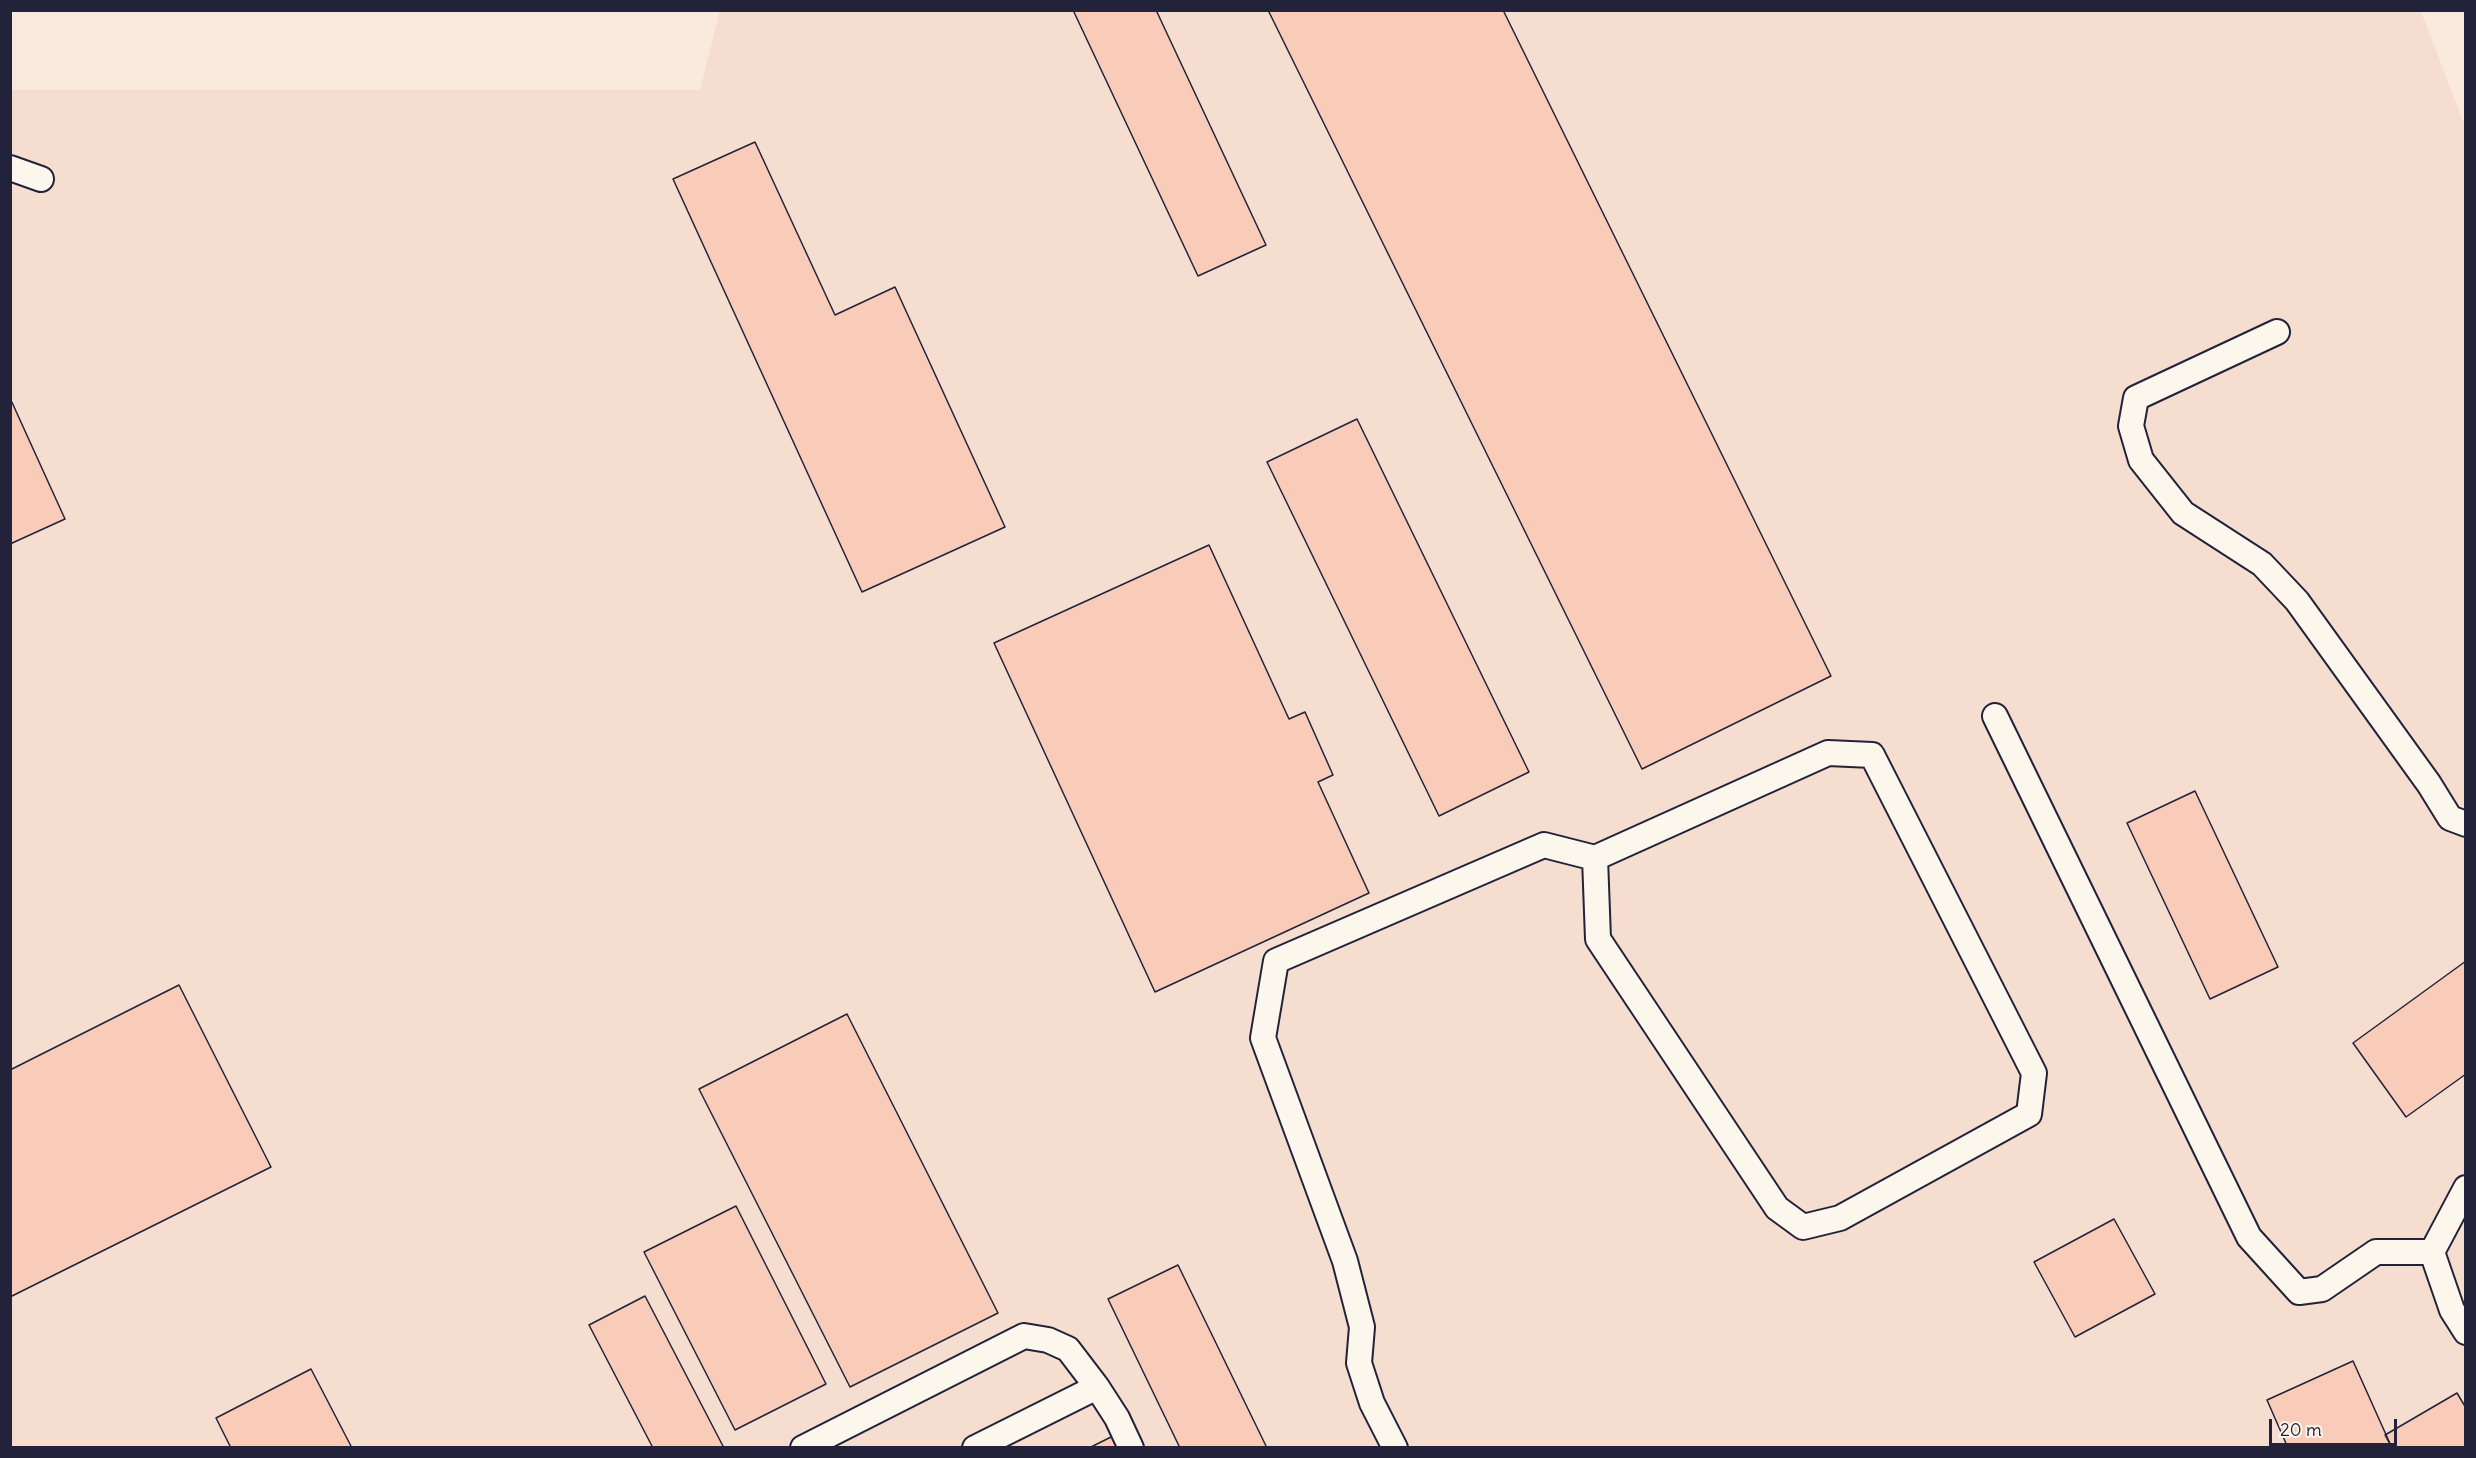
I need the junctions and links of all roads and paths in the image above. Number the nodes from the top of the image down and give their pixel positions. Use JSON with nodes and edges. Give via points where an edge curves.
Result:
{"nodes":[{"id":1,"x":10,"y":168,"type":"edge"},
{"id":2,"x":41,"y":179,"type":"dead end"},
{"id":3,"x":2277,"y":332,"type":"dead end"},
{"id":4,"x":1995,"y":716,"type":"dead end"},
{"id":5,"x":2466,"y":824,"type":"edge"},
{"id":6,"x":1595,"y":858,"type":"junction"},
{"id":7,"x":2466,"y":1188,"type":"edge"},
{"id":8,"x":2432,"y":1252,"type":"junction"},
{"id":9,"x":2466,"y":1332,"type":"edge"},
{"id":10,"x":1097,"y":1387,"type":"junction"},
{"id":11,"x":803,"y":1448,"type":"edge"},
{"id":12,"x":975,"y":1448,"type":"edge"},
{"id":13,"x":1131,"y":1448,"type":"edge"},
{"id":14,"x":1395,"y":1448,"type":"edge"}],
"edges":[{"from":1,"to":2,"type":"lane"},
{"from":3,"to":5,"type":"lane","via":[[2136,398],[2131,426],[2141,460],[2183,513],[2262,564],[2297,601],[2450,818]]},
{"from":4,"to":8,"type":"lane","via":[[2249,1237],[2299,1292],[2322,1289],[2376,1252]]},
{"from":6,"to":6,"type":"lane","via":[[1828,753],[1872,755],[2034,1072],[2029,1114],[1840,1218],[1803,1227],[1777,1208],[1598,939]]},
{"from":6,"to":14,"type":"lane","via":[[1544,845],[1276,961],[1263,1038],[1345,1261],[1362,1327],[1359,1363],[1372,1403]]},
{"from":7,"to":8,"type":"lane"},
{"from":8,"to":9,"type":"lane","via":[[2452,1310]]},
{"from":10,"to":11,"type":"lane","via":[[1068,1349],[1024,1336]]},
{"from":10,"to":12,"type":"lane"},
{"from":10,"to":13,"type":"lane"}]}
